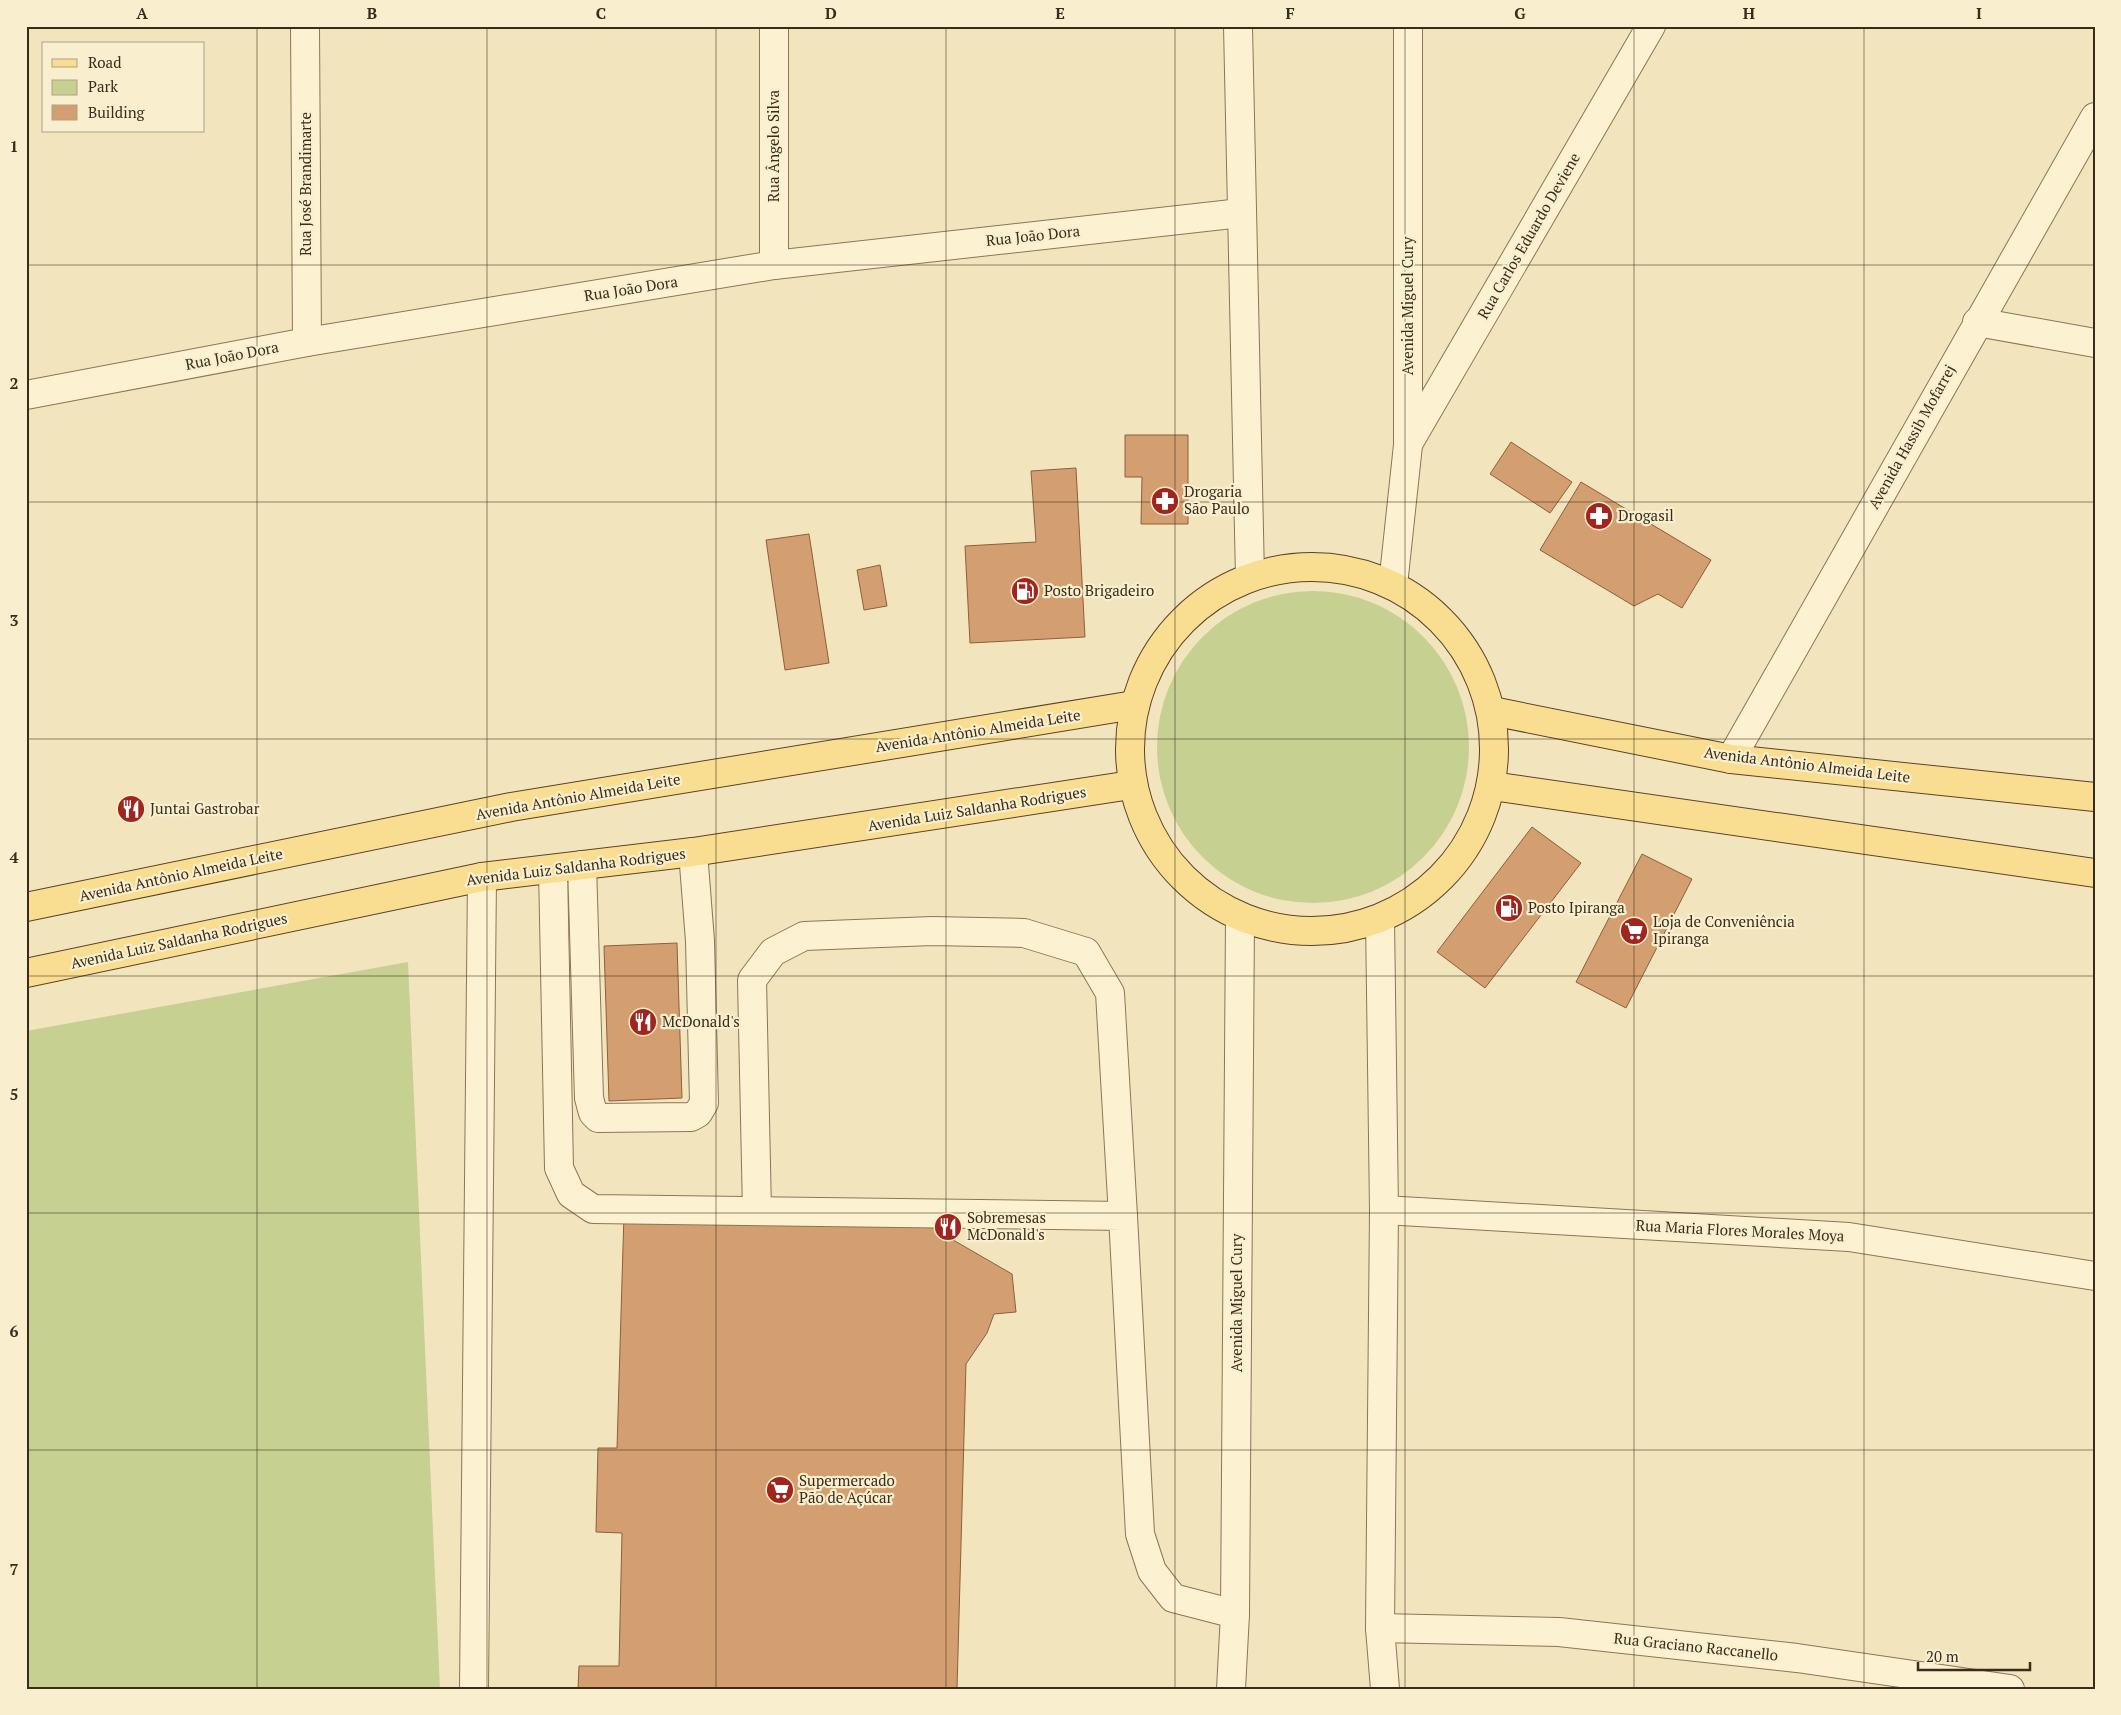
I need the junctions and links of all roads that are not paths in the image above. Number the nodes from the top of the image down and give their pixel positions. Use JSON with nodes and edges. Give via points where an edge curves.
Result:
{"nodes":[{"id":1,"x":305,"y":26,"type":"edge"},
{"id":2,"x":774,"y":26,"type":"edge"},
{"id":3,"x":1238,"y":26,"type":"edge"},
{"id":4,"x":1408,"y":26,"type":"edge"},
{"id":5,"x":1651,"y":26,"type":"edge"},
{"id":6,"x":2095,"y":117,"type":"edge"},
{"id":7,"x":1241,"y":213,"type":"junction"},
{"id":8,"x":774,"y":265,"type":"junction"},
{"id":9,"x":1977,"y":322,"type":"junction"},
{"id":10,"x":307,"y":342,"type":"junction"},
{"id":11,"x":2095,"y":343,"type":"edge"},
{"id":12,"x":26,"y":395,"type":"edge"},
{"id":13,"x":1408,"y":445,"type":"junction"},
{"id":14,"x":1250,"y":578,"type":"junction"},
{"id":15,"x":1392,"y":585,"type":"junction"},
{"id":16,"x":1134,"y":705,"type":"junction"},
{"id":17,"x":1492,"y":711,"type":"junction"},
{"id":18,"x":1731,"y":759,"type":"junction"},
{"id":19,"x":1131,"y":785,"type":"junction"},
{"id":20,"x":1492,"y":786,"type":"junction"},
{"id":21,"x":2095,"y":797,"type":"edge"},
{"id":22,"x":693,"y":852,"type":"junction"},
{"id":23,"x":582,"y":865,"type":"junction"},
{"id":24,"x":553,"y":868,"type":"junction"},
{"id":25,"x":2095,"y":873,"type":"edge"},
{"id":26,"x":482,"y":877,"type":"junction"},
{"id":27,"x":26,"y":907,"type":"edge"},
{"id":28,"x":1240,"y":918,"type":"junction"},
{"id":29,"x":1380,"y":919,"type":"junction"},
{"id":30,"x":26,"y":973,"type":"edge"},
{"id":31,"x":1384,"y":1210,"type":"junction"},
{"id":32,"x":757,"y":1211,"type":"junction"},
{"id":33,"x":1123,"y":1216,"type":"junction"},
{"id":34,"x":2095,"y":1276,"type":"edge"},
{"id":35,"x":1234,"y":1614,"type":"junction"},
{"id":36,"x":1380,"y":1628,"type":"junction"},
{"id":37,"x":474,"y":1689,"type":"edge"},
{"id":38,"x":1231,"y":1689,"type":"edge"},
{"id":39,"x":1385,"y":1689,"type":"edge"},
{"id":40,"x":2010,"y":1689,"type":"edge"}],
"edges":[{"from":1,"to":10,"type":"street","name":"Rua José Brandimarte"},
{"from":2,"to":8,"type":"street","name":"Rua Ângelo Silva"},
{"from":3,"to":7,"type":"street"},
{"from":4,"to":13,"type":"street","name":"Avenida Miguel Cury"},
{"from":5,"to":13,"type":"street","name":"Rua Carlos Eduardo Deviene"},
{"from":6,"to":9,"type":"street","name":"Avenida Hassib Mofarrej"},
{"from":7,"to":8,"type":"street","name":"Rua João Dora"},
{"from":7,"to":14,"type":"street"},
{"from":8,"to":10,"type":"street","name":"Rua João Dora"},
{"from":9,"to":11,"type":"street"},
{"from":9,"to":18,"type":"street","name":"Avenida Hassib Mofarrej"},
{"from":10,"to":12,"type":"street","name":"Rua João Dora"},
{"from":13,"to":15,"type":"street","name":"Avenida Miguel Cury"},
{"from":14,"to":15,"type":"main road","via":[[1298,567],[1346,569]]},
{"from":14,"to":16,"type":"main road","via":[[1198,606],[1158,651]]},
{"from":15,"to":17,"type":"main road","via":[[1439,616],[1472,660]]},
{"from":16,"to":19,"type":"main road","via":[[1128,752]]},
{"from":16,"to":27,"type":"main road","name":"Avenida Antônio Almeida Leite","via":[[511,807]]},
{"from":17,"to":18,"type":"main road","name":"Avenida Antônio Almeida Leite"},
{"from":17,"to":20,"type":"main road","via":[[1496,749]]},
{"from":18,"to":21,"type":"main road","name":"Avenida Antônio Almeida Leite"},
{"from":19,"to":22,"type":"main road","name":"Avenida Luiz Saldanha Rodrigues"},
{"from":19,"to":28,"type":"main road","via":[[1157,848],[1193,889]]},
{"from":20,"to":25,"type":"main road"},
{"from":20,"to":29,"type":"main road","via":[[1470,842],[1432,888]]},
{"from":22,"to":23,"type":"main road","name":"Avenida Luiz Saldanha Rodrigues"},
{"from":22,"to":23,"type":"street","via":[[700,941],[704,1103],[691,1117],[598,1118],[593,1113],[589,1098]]},
{"from":23,"to":24,"type":"main road","name":"Avenida Luiz Saldanha Rodrigues"},
{"from":24,"to":26,"type":"main road","name":"Avenida Luiz Saldanha Rodrigues"},
{"from":24,"to":32,"type":"street","via":[[559,1168],[572,1194],[593,1209]]},
{"from":26,"to":30,"type":"main road","name":"Avenida Luiz Saldanha Rodrigues"},
{"from":26,"to":37,"type":"street"},
{"from":28,"to":29,"type":"main road","via":[[1286,931],[1334,931]]},
{"from":28,"to":35,"type":"street","name":"Avenida Miguel Cury"},
{"from":29,"to":31,"type":"street"},
{"from":31,"to":34,"type":"street","name":"Rua Maria Flores Morales Moya","via":[[1849,1237]]},
{"from":31,"to":36,"type":"street"},
{"from":32,"to":33,"type":"street"},
{"from":32,"to":33,"type":"street","via":[[752,980],[773,952],[804,936],[932,931],[1024,933],[1086,952],[1110,993]]},
{"from":33,"to":35,"type":"street","via":[[1140,1534],[1152,1571],[1173,1598]]},
{"from":35,"to":38,"type":"street","name":"Avenida Miguel Cury"},
{"from":36,"to":39,"type":"street"},
{"from":36,"to":40,"type":"street","name":"Rua Graciano Raccanello","via":[[1558,1632],[1797,1658]]}]}
